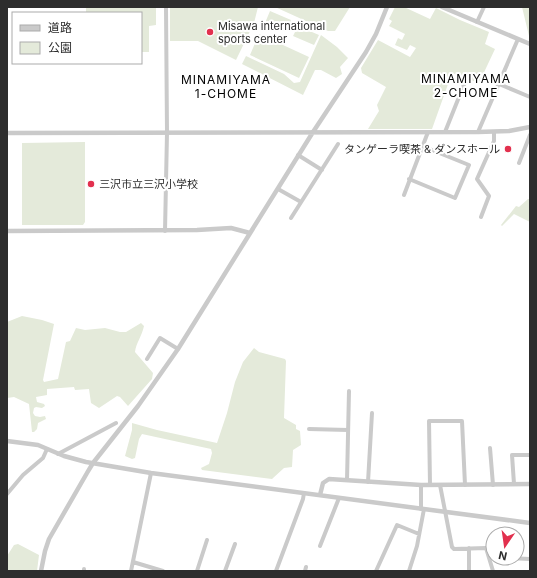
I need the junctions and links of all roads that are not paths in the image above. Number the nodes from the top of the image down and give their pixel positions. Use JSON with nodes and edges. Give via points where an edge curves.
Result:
{"nodes":[{"id":1,"x":166,"y":7,"type":"edge"},
{"id":2,"x":387,"y":7,"type":"edge"},
{"id":3,"x":442,"y":7,"type":"edge"},
{"id":4,"x":484,"y":7,"type":"edge"},
{"id":5,"x":477,"y":22,"type":"junction"},
{"id":6,"x":518,"y":39,"type":"junction"},
{"id":7,"x":530,"y":44,"type":"edge"},
{"id":8,"x":465,"y":82,"type":"dead end"},
{"id":9,"x":499,"y":84,"type":"junction"},
{"id":10,"x":530,"y":97,"type":"edge"},
{"id":11,"x":530,"y":127,"type":"edge"},
{"id":12,"x":312,"y":132,"type":"junction"},
{"id":13,"x":428,"y":132,"type":"junction"},
{"id":14,"x":445,"y":132,"type":"junction"},
{"id":15,"x":478,"y":132,"type":"junction"},
{"id":16,"x":494,"y":132,"type":"junction"},
{"id":17,"x":7,"y":133,"type":"edge"},
{"id":18,"x":167,"y":133,"type":"junction"},
{"id":19,"x":530,"y":135,"type":"edge"},
{"id":20,"x":338,"y":144,"type":"dead end"},
{"id":21,"x":422,"y":146,"type":"junction"},
{"id":22,"x":298,"y":155,"type":"junction"},
{"id":23,"x":519,"y":163,"type":"dead end"},
{"id":24,"x":322,"y":170,"type":"junction"},
{"id":25,"x":409,"y":179,"type":"junction"},
{"id":26,"x":278,"y":189,"type":"junction"},
{"id":27,"x":404,"y":195,"type":"dead end"},
{"id":28,"x":301,"y":202,"type":"junction"},
{"id":29,"x":482,"y":217,"type":"dead end"},
{"id":30,"x":291,"y":218,"type":"dead end"},
{"id":31,"x":165,"y":230,"type":"junction"},
{"id":32,"x":7,"y":231,"type":"edge"},
{"id":33,"x":250,"y":233,"type":"junction"},
{"id":34,"x":178,"y":349,"type":"junction"},
{"id":35,"x":147,"y":359,"type":"dead end"},
{"id":36,"x":349,"y":391,"type":"dead end"},
{"id":37,"x":372,"y":413,"type":"dead end"},
{"id":38,"x":116,"y":423,"type":"dead end"},
{"id":39,"x":309,"y":429,"type":"dead end"},
{"id":40,"x":348,"y":430,"type":"junction"},
{"id":41,"x":7,"y":441,"type":"edge"},
{"id":42,"x":490,"y":448,"type":"dead end"},
{"id":43,"x":47,"y":449,"type":"junction"},
{"id":44,"x":58,"y":454,"type":"junction"},
{"id":45,"x":530,"y":454,"type":"edge"},
{"id":46,"x":93,"y":463,"type":"junction"},
{"id":47,"x":151,"y":473,"type":"junction"},
{"id":48,"x":347,"y":480,"type":"junction"},
{"id":49,"x":368,"y":482,"type":"junction"},
{"id":50,"x":492,"y":484,"type":"junction"},
{"id":51,"x":514,"y":484,"type":"junction"},
{"id":52,"x":530,"y":484,"type":"edge"},
{"id":53,"x":421,"y":485,"type":"junction"},
{"id":54,"x":430,"y":485,"type":"junction"},
{"id":55,"x":440,"y":485,"type":"junction"},
{"id":56,"x":465,"y":485,"type":"junction"},
{"id":57,"x":304,"y":493,"type":"junction"},
{"id":58,"x":7,"y":494,"type":"edge"},
{"id":59,"x":320,"y":495,"type":"junction"},
{"id":60,"x":339,"y":498,"type":"junction"},
{"id":61,"x":423,"y":509,"type":"junction"},
{"id":62,"x":444,"y":512,"type":"junction"},
{"id":63,"x":530,"y":523,"type":"edge"},
{"id":64,"x":420,"y":534,"type":"junction"},
{"id":65,"x":208,"y":540,"type":"dead end"},
{"id":66,"x":235,"y":544,"type":"dead end"},
{"id":67,"x":320,"y":546,"type":"dead end"},
{"id":68,"x":469,"y":548,"type":"junction"},
{"id":69,"x":485,"y":548,"type":"edge"},
{"id":70,"x":133,"y":562,"type":"junction"},
{"id":71,"x":41,"y":571,"type":"edge"},
{"id":72,"x":131,"y":571,"type":"edge"},
{"id":73,"x":163,"y":571,"type":"edge"},
{"id":74,"x":196,"y":571,"type":"edge"},
{"id":75,"x":224,"y":571,"type":"edge"},
{"id":76,"x":276,"y":571,"type":"edge"},
{"id":77,"x":376,"y":571,"type":"edge"},
{"id":78,"x":409,"y":571,"type":"edge"},
{"id":79,"x":469,"y":571,"type":"edge"}],
"edges":[{"from":1,"to":18,"type":"street"},
{"from":2,"to":12,"type":"street","via":[[366,52]]},
{"from":3,"to":5,"type":"street"},
{"from":4,"to":5,"type":"street"},
{"from":5,"to":6,"type":"street"},
{"from":6,"to":7,"type":"street"},
{"from":6,"to":9,"type":"street"},
{"from":8,"to":14,"type":"street"},
{"from":9,"to":10,"type":"street"},
{"from":9,"to":15,"type":"street"},
{"from":11,"to":16,"type":"street"},
{"from":12,"to":13,"type":"street"},
{"from":12,"to":18,"type":"street"},
{"from":12,"to":22,"type":"street"},
{"from":13,"to":14,"type":"street"},
{"from":13,"to":21,"type":"street"},
{"from":14,"to":15,"type":"street"},
{"from":15,"to":16,"type":"street"},
{"from":16,"to":29,"type":"street","via":[[494,141],[477,179],[489,196]]},
{"from":17,"to":18,"type":"street"},
{"from":18,"to":31,"type":"street"},
{"from":19,"to":23,"type":"street"},
{"from":20,"to":24,"type":"street"},
{"from":21,"to":25,"type":"street"},
{"from":21,"to":25,"type":"street","via":[[469,165],[455,198]]},
{"from":22,"to":24,"type":"street"},
{"from":22,"to":26,"type":"street"},
{"from":24,"to":28,"type":"street"},
{"from":25,"to":27,"type":"street"},
{"from":26,"to":28,"type":"street"},
{"from":26,"to":33,"type":"street"},
{"from":28,"to":30,"type":"street"},
{"from":31,"to":32,"type":"street"},
{"from":31,"to":33,"type":"street","via":[[231,228]]},
{"from":33,"to":34,"type":"street"},
{"from":34,"to":35,"type":"street","via":[[160,338]]},
{"from":34,"to":46,"type":"street","via":[[138,406]]},
{"from":36,"to":40,"type":"street"},
{"from":37,"to":49,"type":"street"},
{"from":38,"to":44,"type":"street"},
{"from":39,"to":40,"type":"street"},
{"from":40,"to":48,"type":"street"},
{"from":41,"to":43,"type":"street"},
{"from":42,"to":50,"type":"street"},
{"from":43,"to":44,"type":"street"},
{"from":43,"to":58,"type":"street","via":[[43,458],[22,475]]},
{"from":44,"to":46,"type":"street"},
{"from":45,"to":51,"type":"street","via":[[512,455]]},
{"from":46,"to":47,"type":"street"},
{"from":46,"to":71,"type":"street","via":[[49,539]]},
{"from":47,"to":57,"type":"street"},
{"from":47,"to":70,"type":"street"},
{"from":48,"to":49,"type":"street"},
{"from":48,"to":59,"type":"street","via":[[325,481]]},
{"from":49,"to":53,"type":"street"},
{"from":50,"to":51,"type":"street"},
{"from":50,"to":56,"type":"street"},
{"from":51,"to":52,"type":"street"},
{"from":53,"to":54,"type":"street"},
{"from":53,"to":61,"type":"street"},
{"from":54,"to":55,"type":"street"},
{"from":54,"to":56,"type":"street","via":[[430,421],[462,421]]},
{"from":55,"to":56,"type":"street"},
{"from":55,"to":62,"type":"street"},
{"from":57,"to":59,"type":"street"},
{"from":57,"to":76,"type":"street"},
{"from":59,"to":60,"type":"street"},
{"from":60,"to":61,"type":"street"},
{"from":60,"to":67,"type":"street"},
{"from":61,"to":62,"type":"street"},
{"from":61,"to":64,"type":"street"},
{"from":62,"to":63,"type":"street"},
{"from":62,"to":68,"type":"street","via":[[452,547]]},
{"from":64,"to":77,"type":"street","via":[[397,525]]},
{"from":64,"to":78,"type":"street"},
{"from":65,"to":74,"type":"street"},
{"from":66,"to":75,"type":"street"},
{"from":68,"to":69,"type":"street"},
{"from":68,"to":79,"type":"street"},
{"from":70,"to":72,"type":"street"},
{"from":70,"to":73,"type":"street"}]}
